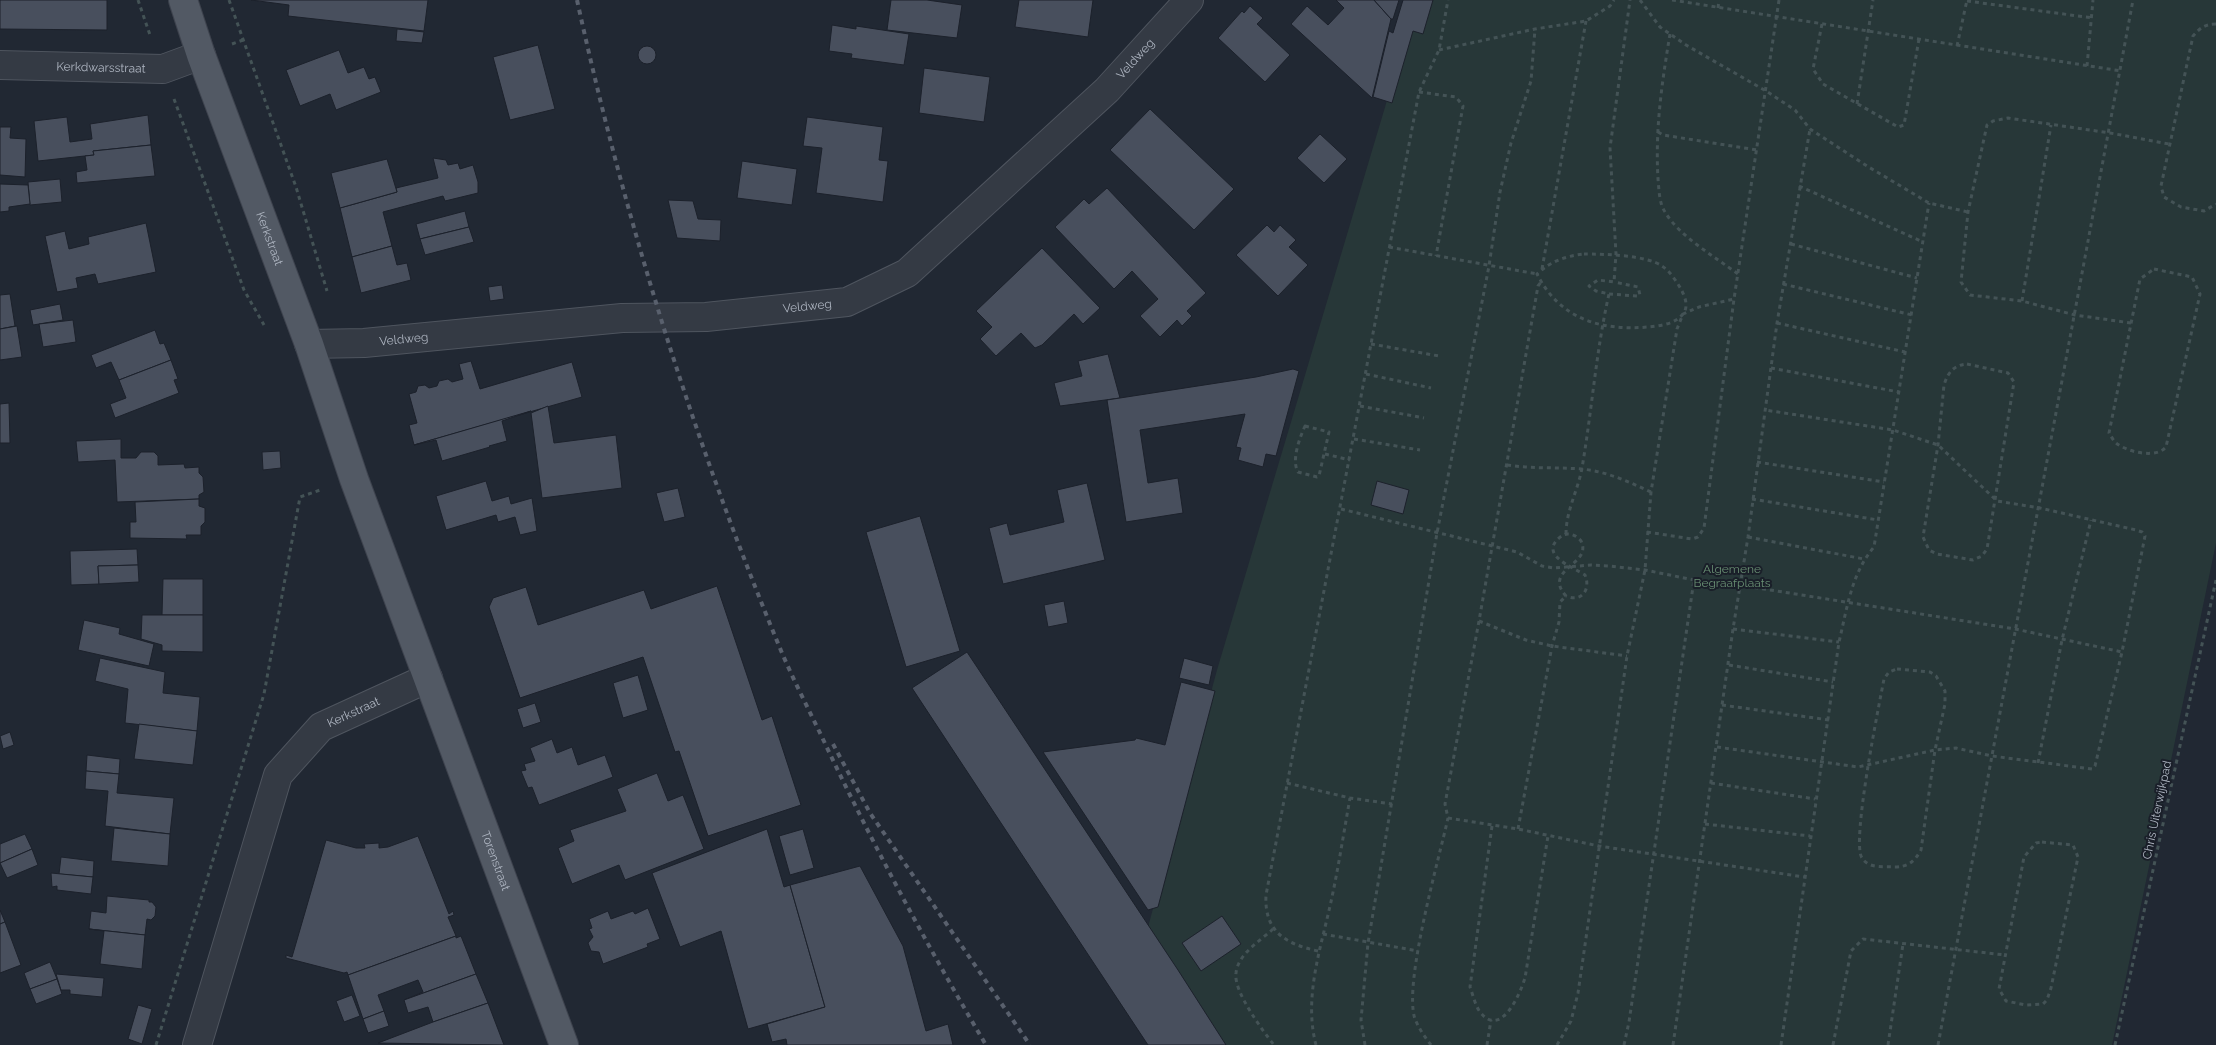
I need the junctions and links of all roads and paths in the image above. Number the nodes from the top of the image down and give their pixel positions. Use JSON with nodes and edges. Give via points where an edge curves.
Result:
{"nodes":[{"id":1,"x":138,"y":0,"type":"edge"},
{"id":2,"x":183,"y":0,"type":"edge"},
{"id":3,"x":229,"y":0,"type":"edge"},
{"id":4,"x":1189,"y":0,"type":"edge"},
{"id":5,"x":1448,"y":0,"type":"edge"},
{"id":6,"x":1614,"y":0,"type":"edge"},
{"id":7,"x":1630,"y":0,"type":"edge"},
{"id":8,"x":1640,"y":0,"type":"edge"},
{"id":9,"x":1672,"y":0,"type":"edge"},
{"id":10,"x":1719,"y":0,"type":"edge"},
{"id":11,"x":1779,"y":0,"type":"edge"},
{"id":12,"x":1873,"y":0,"type":"edge"},
{"id":13,"x":2094,"y":0,"type":"edge"},
{"id":14,"x":2133,"y":0,"type":"edge"},
{"id":15,"x":1967,"y":1,"type":"edge"},
{"id":16,"x":1718,"y":8,"type":"junction"},
{"id":17,"x":1776,"y":18,"type":"junction"},
{"id":18,"x":2093,"y":18,"type":"junction"},
{"id":19,"x":1586,"y":21,"type":"junction"},
{"id":20,"x":1822,"y":24,"type":"junction"},
{"id":21,"x":2216,"y":24,"type":"edge"},
{"id":22,"x":1535,"y":29,"type":"junction"},
{"id":23,"x":1868,"y":32,"type":"junction"},
{"id":24,"x":1670,"y":34,"type":"junction"},
{"id":25,"x":1919,"y":39,"type":"junction"},
{"id":26,"x":1957,"y":46,"type":"junction"},
{"id":27,"x":1439,"y":50,"type":"junction"},
{"id":28,"x":201,"y":55,"type":"junction"},
{"id":29,"x":0,"y":65,"type":"edge"},
{"id":30,"x":2087,"y":66,"type":"junction"},
{"id":31,"x":163,"y":69,"type":"junction"},
{"id":32,"x":2121,"y":71,"type":"junction"},
{"id":33,"x":1766,"y":91,"type":"junction"},
{"id":34,"x":1419,"y":92,"type":"junction"},
{"id":35,"x":1857,"y":104,"type":"junction"},
{"id":36,"x":2051,"y":124,"type":"junction"},
{"id":37,"x":1810,"y":129,"type":"junction"},
{"id":38,"x":1657,"y":132,"type":"junction"},
{"id":39,"x":2110,"y":132,"type":"junction"},
{"id":40,"x":2169,"y":144,"type":"junction"},
{"id":41,"x":1757,"y":150,"type":"junction"},
{"id":42,"x":1799,"y":186,"type":"junction"},
{"id":43,"x":1929,"y":203,"type":"junction"},
{"id":44,"x":2216,"y":204,"type":"edge"},
{"id":45,"x":1968,"y":212,"type":"junction"},
{"id":46,"x":1923,"y":242,"type":"junction"},
{"id":47,"x":1791,"y":244,"type":"junction"},
{"id":48,"x":1389,"y":247,"type":"junction"},
{"id":49,"x":1616,"y":254,"type":"junction"},
{"id":50,"x":1436,"y":256,"type":"junction"},
{"id":51,"x":1489,"y":266,"type":"junction"},
{"id":52,"x":1542,"y":270,"type":"junction"},
{"id":53,"x":1537,"y":274,"type":"junction"},
{"id":54,"x":1738,"y":274,"type":"junction"},
{"id":55,"x":1917,"y":278,"type":"junction"},
{"id":56,"x":1541,"y":282,"type":"junction"},
{"id":57,"x":1614,"y":282,"type":"junction"},
{"id":58,"x":1783,"y":284,"type":"junction"},
{"id":59,"x":1609,"y":294,"type":"junction"},
{"id":60,"x":1734,"y":299,"type":"junction"},
{"id":61,"x":2022,"y":301,"type":"junction"},
{"id":62,"x":1683,"y":314,"type":"junction"},
{"id":63,"x":2075,"y":315,"type":"junction"},
{"id":64,"x":1912,"y":316,"type":"junction"},
{"id":65,"x":1777,"y":323,"type":"junction"},
{"id":66,"x":2131,"y":323,"type":"junction"},
{"id":67,"x":1602,"y":326,"type":"junction"},
{"id":68,"x":267,"y":330,"type":"dead end"},
{"id":69,"x":310,"y":344,"type":"junction"},
{"id":70,"x":344,"y":344,"type":"junction"},
{"id":71,"x":1371,"y":344,"type":"junction"},
{"id":72,"x":1905,"y":352,"type":"junction"},
{"id":73,"x":1439,"y":356,"type":"dead end"},
{"id":74,"x":1771,"y":368,"type":"junction"},
{"id":75,"x":1366,"y":374,"type":"junction"},
{"id":76,"x":1431,"y":388,"type":"dead end"},
{"id":77,"x":1899,"y":392,"type":"junction"},
{"id":78,"x":1360,"y":406,"type":"junction"},
{"id":79,"x":1765,"y":410,"type":"junction"},
{"id":80,"x":1424,"y":418,"type":"dead end"},
{"id":81,"x":1893,"y":430,"type":"junction"},
{"id":82,"x":1354,"y":439,"type":"junction"},
{"id":83,"x":1938,"y":445,"type":"junction"},
{"id":84,"x":1420,"y":450,"type":"dead end"},
{"id":85,"x":1325,"y":454,"type":"junction"},
{"id":86,"x":1350,"y":460,"type":"junction"},
{"id":87,"x":1757,"y":462,"type":"junction"},
{"id":88,"x":1507,"y":465,"type":"junction"},
{"id":89,"x":1582,"y":469,"type":"junction"},
{"id":90,"x":354,"y":479,"type":"junction"},
{"id":91,"x":1884,"y":482,"type":"junction"},
{"id":92,"x":1651,"y":492,"type":"junction"},
{"id":93,"x":1752,"y":499,"type":"junction"},
{"id":94,"x":1997,"y":501,"type":"junction"},
{"id":95,"x":2040,"y":508,"type":"junction"},
{"id":96,"x":1341,"y":509,"type":"junction"},
{"id":97,"x":1878,"y":520,"type":"junction"},
{"id":98,"x":2091,"y":520,"type":"junction"},
{"id":99,"x":1647,"y":532,"type":"junction"},
{"id":100,"x":1437,"y":533,"type":"junction"},
{"id":101,"x":1566,"y":534,"type":"junction"},
{"id":102,"x":1748,"y":537,"type":"junction"},
{"id":103,"x":1491,"y":546,"type":"junction"},
{"id":104,"x":1864,"y":559,"type":"junction"},
{"id":105,"x":1569,"y":568,"type":"junction"},
{"id":106,"x":1645,"y":570,"type":"junction"},
{"id":107,"x":1694,"y":580,"type":"junction"},
{"id":108,"x":2216,"y":580,"type":"edge"},
{"id":109,"x":1739,"y":584,"type":"junction"},
{"id":110,"x":1566,"y":596,"type":"junction"},
{"id":111,"x":1849,"y":602,"type":"junction"},
{"id":112,"x":1479,"y":621,"type":"junction"},
{"id":113,"x":1733,"y":628,"type":"junction"},
{"id":114,"x":2015,"y":629,"type":"junction"},
{"id":115,"x":2062,"y":640,"type":"junction"},
{"id":116,"x":1839,"y":642,"type":"junction"},
{"id":117,"x":1552,"y":646,"type":"junction"},
{"id":118,"x":2122,"y":652,"type":"junction"},
{"id":119,"x":1627,"y":656,"type":"junction"},
{"id":120,"x":1729,"y":666,"type":"junction"},
{"id":121,"x":428,"y":678,"type":"junction"},
{"id":122,"x":1833,"y":682,"type":"junction"},
{"id":123,"x":1722,"y":705,"type":"junction"},
{"id":124,"x":1829,"y":720,"type":"junction"},
{"id":125,"x":1717,"y":747,"type":"junction"},
{"id":126,"x":1935,"y":750,"type":"junction"},
{"id":127,"x":1992,"y":756,"type":"junction"},
{"id":128,"x":1822,"y":763,"type":"junction"},
{"id":129,"x":2038,"y":763,"type":"junction"},
{"id":130,"x":1868,"y":766,"type":"junction"},
{"id":131,"x":1287,"y":783,"type":"junction"},
{"id":132,"x":1711,"y":783,"type":"junction"},
{"id":133,"x":1350,"y":798,"type":"junction"},
{"id":134,"x":1815,"y":799,"type":"junction"},
{"id":135,"x":1392,"y":804,"type":"junction"},
{"id":136,"x":1448,"y":818,"type":"junction"},
{"id":137,"x":1705,"y":824,"type":"junction"},
{"id":138,"x":1492,"y":826,"type":"junction"},
{"id":139,"x":1518,"y":829,"type":"junction"},
{"id":140,"x":1548,"y":836,"type":"junction"},
{"id":141,"x":1810,"y":836,"type":"junction"},
{"id":142,"x":1599,"y":846,"type":"junction"},
{"id":143,"x":1654,"y":854,"type":"junction"},
{"id":144,"x":1699,"y":860,"type":"junction"},
{"id":145,"x":1804,"y":877,"type":"junction"},
{"id":146,"x":1273,"y":929,"type":"junction"},
{"id":147,"x":1323,"y":934,"type":"junction"},
{"id":148,"x":1903,"y":944,"type":"junction"},
{"id":149,"x":1956,"y":949,"type":"junction"},
{"id":150,"x":1318,"y":951,"type":"junction"},
{"id":151,"x":1418,"y":952,"type":"junction"},
{"id":152,"x":2006,"y":955,"type":"junction"},
{"id":153,"x":1491,"y":1020,"type":"junction"},
{"id":154,"x":156,"y":1045,"type":"edge"},
{"id":155,"x":197,"y":1045,"type":"edge"},
{"id":156,"x":564,"y":1045,"type":"edge"},
{"id":157,"x":1274,"y":1045,"type":"edge"},
{"id":158,"x":1316,"y":1045,"type":"edge"},
{"id":159,"x":1366,"y":1045,"type":"edge"},
{"id":160,"x":1431,"y":1045,"type":"edge"},
{"id":161,"x":1487,"y":1045,"type":"edge"},
{"id":162,"x":1557,"y":1045,"type":"edge"},
{"id":163,"x":1624,"y":1045,"type":"edge"},
{"id":164,"x":1673,"y":1045,"type":"edge"},
{"id":165,"x":1781,"y":1045,"type":"edge"},
{"id":166,"x":1833,"y":1045,"type":"edge"},
{"id":167,"x":1888,"y":1045,"type":"edge"},
{"id":168,"x":1938,"y":1045,"type":"edge"},
{"id":169,"x":2115,"y":1045,"type":"edge"}],
"edges":[{"from":1,"to":31,"type":"path"},
{"from":2,"to":28,"type":"main road","name":"Kerkstraat"},
{"from":3,"to":70,"type":"path","via":[[296,187]]},
{"from":4,"to":70,"type":"street","name":"Veldweg","via":[[1107,90],[907,273],[847,302],[706,317],[622,318]]},
{"from":5,"to":27,"type":"path"},
{"from":6,"to":19,"type":"path"},
{"from":7,"to":49,"type":"path","via":[[1610,148]]},
{"from":8,"to":24,"type":"path","via":[[1660,27]]},
{"from":9,"to":16,"type":"path"},
{"from":10,"to":16,"type":"path"},
{"from":11,"to":17,"type":"path"},
{"from":12,"to":23,"type":"path"},
{"from":13,"to":18,"type":"path"},
{"from":14,"to":32,"type":"path"},
{"from":15,"to":18,"type":"path"},
{"from":15,"to":26,"type":"path"},
{"from":16,"to":17,"type":"path"},
{"from":17,"to":20,"type":"path"},
{"from":17,"to":33,"type":"path"},
{"from":18,"to":30,"type":"path"},
{"from":19,"to":22,"type":"path"},
{"from":19,"to":52,"type":"path"},
{"from":20,"to":23,"type":"path"},
{"from":20,"to":35,"type":"path","via":[[1814,69],[1816,76],[1822,84]]},
{"from":21,"to":40,"type":"path","via":[[2199,28],[2193,36]]},
{"from":22,"to":27,"type":"path"},
{"from":22,"to":51,"type":"path","via":[[1531,81],[1511,143]]},
{"from":23,"to":25,"type":"path"},
{"from":23,"to":35,"type":"path"},
{"from":24,"to":33,"type":"path"},
{"from":24,"to":38,"type":"path"},
{"from":25,"to":26,"type":"path"},
{"from":25,"to":35,"type":"path","via":[[1904,125],[1898,126]]},
{"from":26,"to":30,"type":"path"},
{"from":27,"to":34,"type":"path"},
{"from":28,"to":31,"type":"street","name":"Kerkdwarsstraat"},
{"from":28,"to":69,"type":"main road","name":"Kerkstraat"},
{"from":29,"to":31,"type":"street","name":"Kerkdwarsstraat"},
{"from":30,"to":32,"type":"path"},
{"from":31,"to":68,"type":"path","via":[[244,290]]},
{"from":32,"to":39,"type":"path"},
{"from":33,"to":37,"type":"path","via":[[1795,110]]},
{"from":33,"to":41,"type":"path"},
{"from":34,"to":48,"type":"path"},
{"from":34,"to":50,"type":"path","via":[[1456,97],[1463,106]]},
{"from":36,"to":39,"type":"path"},
{"from":36,"to":45,"type":"path","via":[[2008,118],[1987,125]]},
{"from":36,"to":61,"type":"path"},
{"from":37,"to":42,"type":"path"},
{"from":37,"to":43,"type":"path"},
{"from":38,"to":41,"type":"path"},
{"from":38,"to":54,"type":"path","via":[[1660,195],[1664,211],[1675,226]]},
{"from":39,"to":40,"type":"path"},
{"from":39,"to":63,"type":"path"},
{"from":40,"to":44,"type":"path","via":[[2161,186],[2164,197],[2181,206],[2204,211]]},
{"from":41,"to":54,"type":"path"},
{"from":42,"to":46,"type":"path"},
{"from":42,"to":47,"type":"path"},
{"from":43,"to":45,"type":"path"},
{"from":43,"to":46,"type":"path"},
{"from":45,"to":61,"type":"path","via":[[1961,282],[1964,289],[1970,295]]},
{"from":46,"to":55,"type":"path"},
{"from":47,"to":55,"type":"path"},
{"from":47,"to":58,"type":"path"},
{"from":48,"to":50,"type":"path"},
{"from":48,"to":71,"type":"path"},
{"from":49,"to":52,"type":"path","via":[[1572,255]]},
{"from":49,"to":57,"type":"path"},
{"from":49,"to":62,"type":"path","via":[[1661,265],[1672,275],[1685,296]]},
{"from":50,"to":51,"type":"path"},
{"from":51,"to":53,"type":"path"},
{"from":51,"to":100,"type":"path"},
{"from":52,"to":53,"type":"path"},
{"from":53,"to":56,"type":"path"},
{"from":54,"to":60,"type":"path"},
{"from":55,"to":64,"type":"path"},
{"from":56,"to":67,"type":"path","via":[[1556,301],[1574,314]]},
{"from":56,"to":88,"type":"path"},
{"from":57,"to":59,"type":"path","via":[[1598,280],[1589,286]]},
{"from":57,"to":59,"type":"path","via":[[1638,287],[1640,295]]},
{"from":58,"to":64,"type":"path"},
{"from":58,"to":65,"type":"path"},
{"from":59,"to":67,"type":"path"},
{"from":60,"to":62,"type":"path"},
{"from":60,"to":99,"type":"path","via":[[1702,534],[1692,539]]},
{"from":61,"to":63,"type":"path"},
{"from":62,"to":67,"type":"path","via":[[1669,324],[1658,326],[1627,329]]},
{"from":62,"to":92,"type":"path","via":[[1677,328]]},
{"from":63,"to":66,"type":"path"},
{"from":63,"to":95,"type":"path"},
{"from":64,"to":72,"type":"path"},
{"from":65,"to":72,"type":"path"},
{"from":65,"to":74,"type":"path"},
{"from":66,"to":66,"type":"path","via":[[2140,279],[2144,274],[2154,269],[2192,277],[2200,294],[2166,447],[2154,454],[2120,446],[2109,433]]},
{"from":67,"to":89,"type":"path"},
{"from":69,"to":70,"type":"street","name":"Veldweg"},
{"from":69,"to":90,"type":"main road","name":"Kerkstraat"},
{"from":71,"to":73,"type":"path"},
{"from":71,"to":75,"type":"path"},
{"from":72,"to":77,"type":"path"},
{"from":74,"to":77,"type":"path"},
{"from":74,"to":79,"type":"path"},
{"from":75,"to":76,"type":"path"},
{"from":75,"to":78,"type":"path"},
{"from":77,"to":81,"type":"path"},
{"from":78,"to":80,"type":"path"},
{"from":78,"to":82,"type":"path"},
{"from":79,"to":81,"type":"path"},
{"from":79,"to":87,"type":"path"},
{"from":81,"to":83,"type":"path"},
{"from":81,"to":91,"type":"path"},
{"from":82,"to":84,"type":"path"},
{"from":82,"to":86,"type":"path"},
{"from":83,"to":94,"type":"path"},
{"from":83,"to":94,"type":"path","via":[[1923,537],[1929,550],[1973,560],[1982,556],[1987,549]]},
{"from":83,"to":94,"type":"path","via":[[1944,384],[1953,368],[1967,364],[2008,373],[2014,382]]},
{"from":85,"to":85,"type":"path","via":[[1328,430],[1306,426],[1295,459],[1298,472],[1319,476]]},
{"from":85,"to":86,"type":"path"},
{"from":86,"to":96,"type":"path"},
{"from":87,"to":91,"type":"path"},
{"from":87,"to":93,"type":"path"},
{"from":88,"to":89,"type":"path"},
{"from":88,"to":103,"type":"path"},
{"from":89,"to":92,"type":"path","via":[[1618,478]]},
{"from":89,"to":101,"type":"path","via":[[1568,511]]},
{"from":90,"to":121,"type":"main road","name":"Kerkstraat"},
{"from":90,"to":154,"type":"path","via":[[300,496],[264,694]]},
{"from":91,"to":97,"type":"path"},
{"from":92,"to":99,"type":"path"},
{"from":93,"to":97,"type":"path"},
{"from":93,"to":102,"type":"path"},
{"from":94,"to":95,"type":"path"},
{"from":95,"to":98,"type":"path"},
{"from":95,"to":114,"type":"path"},
{"from":96,"to":100,"type":"path"},
{"from":96,"to":131,"type":"path"},
{"from":97,"to":104,"type":"path","via":[[1874,547]]},
{"from":98,"to":115,"type":"path"},
{"from":98,"to":118,"type":"path","via":[[2136,530],[2145,536]]},
{"from":99,"to":106,"type":"path"},
{"from":100,"to":103,"type":"path"},
{"from":100,"to":135,"type":"path"},
{"from":101,"to":105,"type":"path","via":[[1555,542],[1554,551]]},
{"from":101,"to":105,"type":"path","via":[[1579,539],[1583,547]]},
{"from":102,"to":104,"type":"path"},
{"from":102,"to":109,"type":"path"},
{"from":103,"to":105,"type":"path","via":[[1517,552],[1542,566]]},
{"from":103,"to":112,"type":"path"},
{"from":104,"to":111,"type":"path","via":[[1854,579]]},
{"from":105,"to":106,"type":"path","via":[[1591,565]]},
{"from":105,"to":110,"type":"path","via":[[1560,578]]},
{"from":105,"to":110,"type":"path","via":[[1585,575],[1588,586],[1580,597]]},
{"from":106,"to":107,"type":"path"},
{"from":106,"to":119,"type":"path"},
{"from":107,"to":109,"type":"path"},
{"from":107,"to":143,"type":"path"},
{"from":108,"to":169,"type":"path","name":"Chris Uiterwijkpad"},
{"from":109,"to":111,"type":"path"},
{"from":109,"to":113,"type":"path"},
{"from":110,"to":117,"type":"path","via":[[1560,602],[1560,622]]},
{"from":111,"to":114,"type":"path"},
{"from":111,"to":116,"type":"path"},
{"from":112,"to":117,"type":"path","via":[[1526,640]]},
{"from":112,"to":136,"type":"path","via":[[1445,804]]},
{"from":113,"to":116,"type":"path"},
{"from":113,"to":120,"type":"path"},
{"from":114,"to":115,"type":"path"},
{"from":114,"to":127,"type":"path"},
{"from":115,"to":118,"type":"path"},
{"from":115,"to":129,"type":"path"},
{"from":116,"to":122,"type":"path"},
{"from":117,"to":119,"type":"path"},
{"from":117,"to":139,"type":"path"},
{"from":118,"to":129,"type":"path","via":[[2095,766],[2088,770]]},
{"from":119,"to":142,"type":"path"},
{"from":120,"to":122,"type":"path"},
{"from":120,"to":123,"type":"path"},
{"from":121,"to":155,"type":"street","name":"Kerkstraat","via":[[321,727],[278,775]]},
{"from":121,"to":156,"type":"main road","name":"Torenstraat"},
{"from":122,"to":124,"type":"path"},
{"from":123,"to":124,"type":"path"},
{"from":123,"to":125,"type":"path"},
{"from":124,"to":128,"type":"path"},
{"from":125,"to":128,"type":"path"},
{"from":125,"to":132,"type":"path"},
{"from":126,"to":127,"type":"path","via":[[1956,748]]},
{"from":126,"to":130,"type":"path"},
{"from":126,"to":130,"type":"path","via":[[1945,704],[1942,684],[1930,672],[1897,669],[1889,672],[1884,680]]},
{"from":126,"to":130,"type":"path","via":[[1920,850],[1912,863],[1904,867],[1871,866],[1860,855]]},
{"from":127,"to":129,"type":"path"},
{"from":127,"to":149,"type":"path"},
{"from":128,"to":130,"type":"path"},
{"from":128,"to":134,"type":"path"},
{"from":131,"to":133,"type":"path"},
{"from":131,"to":146,"type":"path","via":[[1265,904]]},
{"from":132,"to":134,"type":"path"},
{"from":132,"to":137,"type":"path"},
{"from":133,"to":135,"type":"path"},
{"from":133,"to":147,"type":"path"},
{"from":134,"to":141,"type":"path"},
{"from":135,"to":159,"type":"path","via":[[1362,992],[1360,1020]]},
{"from":136,"to":138,"type":"path"},
{"from":136,"to":151,"type":"path"},
{"from":137,"to":141,"type":"path"},
{"from":137,"to":144,"type":"path"},
{"from":138,"to":139,"type":"path"},
{"from":138,"to":153,"type":"path","via":[[1470,987],[1480,1012]]},
{"from":139,"to":140,"type":"path"},
{"from":140,"to":142,"type":"path"},
{"from":140,"to":153,"type":"path","via":[[1520,996],[1505,1015]]},
{"from":141,"to":145,"type":"path"},
{"from":142,"to":143,"type":"path"},
{"from":142,"to":162,"type":"path","via":[[1578,993],[1571,1021]]},
{"from":143,"to":144,"type":"path"},
{"from":143,"to":163,"type":"path"},
{"from":144,"to":145,"type":"path"},
{"from":144,"to":164,"type":"path"},
{"from":145,"to":165,"type":"path"},
{"from":146,"to":150,"type":"path","via":[[1299,947]]},
{"from":146,"to":157,"type":"path","via":[[1247,952],[1236,974],[1237,986],[1261,1030]]},
{"from":147,"to":150,"type":"path"},
{"from":147,"to":151,"type":"path"},
{"from":148,"to":149,"type":"path"},
{"from":148,"to":166,"type":"path","via":[[1863,939],[1851,951]]},
{"from":148,"to":167,"type":"path"},
{"from":149,"to":152,"type":"path"},
{"from":149,"to":168,"type":"path"},
{"from":150,"to":158,"type":"path","via":[[1312,1009]]},
{"from":151,"to":160,"type":"path","via":[[1413,997],[1415,1018]]},
{"from":152,"to":152,"type":"path","via":[[2000,982],[2001,996],[2006,1001],[2026,1005],[2043,1004],[2051,988],[2078,856],[2073,845],[2036,843],[2024,857]]},
{"from":153,"to":161,"type":"path"}]}
